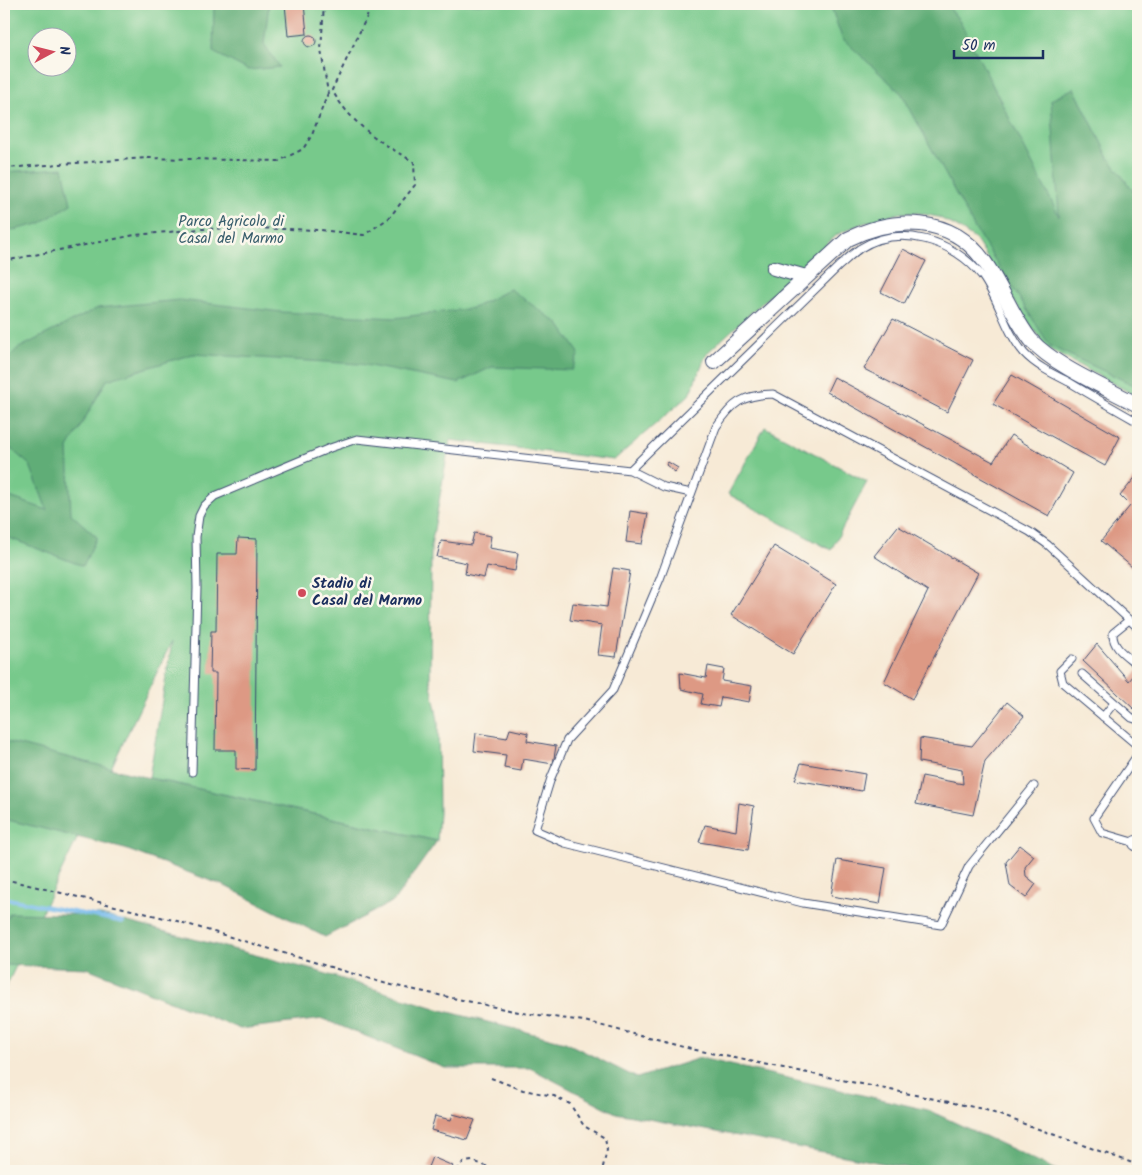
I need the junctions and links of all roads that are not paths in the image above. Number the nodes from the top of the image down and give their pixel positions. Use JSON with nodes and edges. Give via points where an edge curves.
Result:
{"nodes":[{"id":1,"x":774,"y":268,"type":"dead end"},
{"id":2,"x":806,"y":277,"type":"junction"},
{"id":3,"x":714,"y":362,"type":"dead end"},
{"id":4,"x":1138,"y":405,"type":"edge"},
{"id":5,"x":1138,"y":422,"type":"edge"},
{"id":6,"x":630,"y":470,"type":"junction"},
{"id":7,"x":691,"y":493,"type":"junction"},
{"id":8,"x":1129,"y":620,"type":"junction"},
{"id":9,"x":1138,"y":628,"type":"edge"},
{"id":10,"x":1072,"y":659,"type":"dead end"},
{"id":11,"x":1135,"y":663,"type":"dead end"},
{"id":12,"x":1082,"y":674,"type":"dead end"},
{"id":13,"x":1114,"y":702,"type":"junction"},
{"id":14,"x":1103,"y":717,"type":"junction"},
{"id":15,"x":1138,"y":720,"type":"edge"},
{"id":16,"x":1138,"y":746,"type":"edge"},
{"id":17,"x":1138,"y":754,"type":"edge"},
{"id":18,"x":192,"y":772,"type":"dead end"},
{"id":19,"x":1034,"y":786,"type":"dead end"},
{"id":20,"x":1137,"y":844,"type":"edge"}],
"edges":[{"from":1,"to":2,"type":"street"},
{"from":2,"to":3,"type":"street"},
{"from":2,"to":4,"type":"street","via":[[848,240],[880,226],[910,222],[952,234],[974,247],[1032,340],[1077,372]]},
{"from":5,"to":6,"type":"lane","via":[[1040,366],[1024,352],[983,278],[969,262],[950,248],[905,236],[860,248]]},
{"from":6,"to":7,"type":"lane","via":[[664,487]]},
{"from":6,"to":18,"type":"lane","via":[[357,439],[216,496],[204,506],[199,516],[196,537]]},
{"from":7,"to":8,"type":"lane","via":[[716,427],[730,408],[754,394],[773,394],[1030,532]]},
{"from":7,"to":19,"type":"lane","via":[[660,579],[613,690],[568,740],[551,778],[535,830],[565,843],[803,903],[941,925],[970,866]]},
{"from":8,"to":9,"type":"lane"},
{"from":8,"to":11,"type":"lane","via":[[1113,633],[1113,639],[1117,648]]},
{"from":10,"to":14,"type":"lane","via":[[1060,672],[1063,683]]},
{"from":12,"to":13,"type":"lane"},
{"from":13,"to":14,"type":"lane"},
{"from":13,"to":15,"type":"lane"},
{"from":14,"to":16,"type":"lane"},
{"from":17,"to":20,"type":"lane","via":[[1094,818],[1102,833]]}]}
